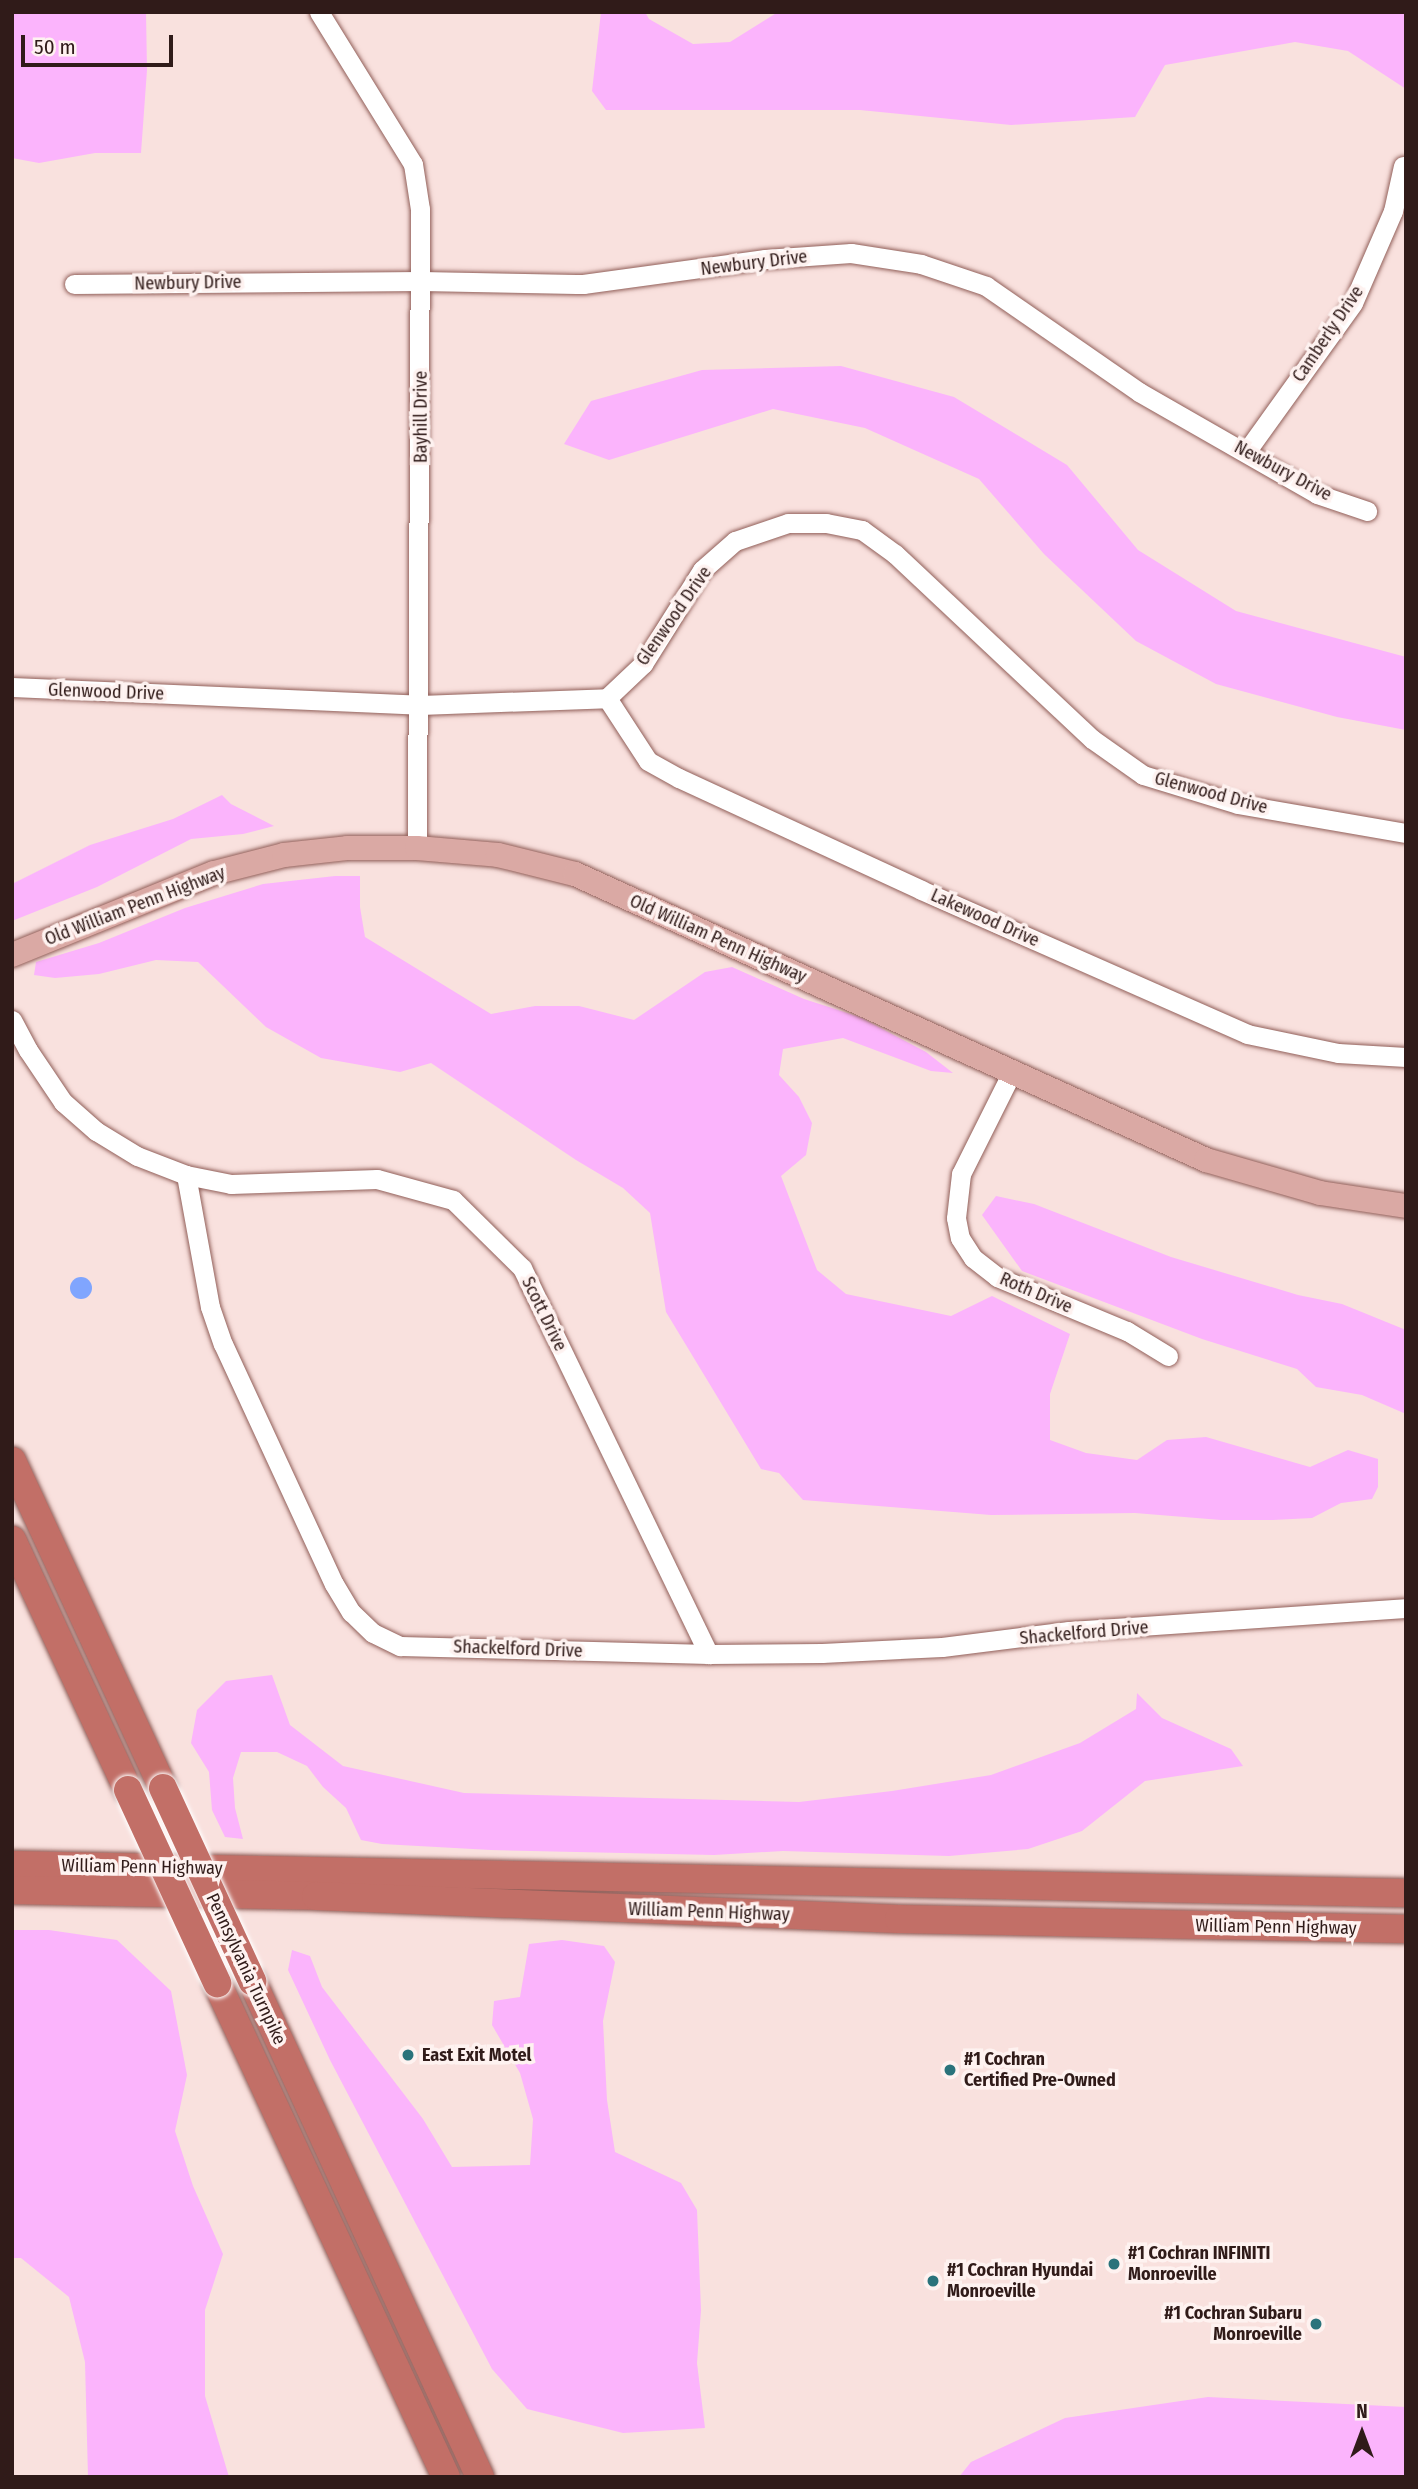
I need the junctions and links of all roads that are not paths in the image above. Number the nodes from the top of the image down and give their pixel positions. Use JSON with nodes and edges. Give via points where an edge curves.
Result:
{"nodes":[{"id":1,"x":319,"y":12,"type":"edge"},
{"id":2,"x":1403,"y":166,"type":"dead end"},
{"id":3,"x":421,"y":281,"type":"junction"},
{"id":4,"x":74,"y":284,"type":"dead end"},
{"id":5,"x":1246,"y":452,"type":"junction"},
{"id":6,"x":1367,"y":511,"type":"dead end"},
{"id":7,"x":12,"y":687,"type":"edge"},
{"id":8,"x":607,"y":698,"type":"junction"},
{"id":9,"x":420,"y":705,"type":"junction"},
{"id":10,"x":1406,"y":833,"type":"edge"},
{"id":11,"x":417,"y":848,"type":"junction"},
{"id":12,"x":12,"y":955,"type":"edge"},
{"id":13,"x":12,"y":1020,"type":"edge"},
{"id":14,"x":1406,"y":1057,"type":"edge"},
{"id":15,"x":1011,"y":1074,"type":"junction"},
{"id":16,"x":186,"y":1175,"type":"junction"},
{"id":17,"x":1406,"y":1206,"type":"edge"},
{"id":18,"x":1168,"y":1356,"type":"dead end"},
{"id":19,"x":12,"y":1461,"type":"edge"},
{"id":20,"x":12,"y":1540,"type":"edge"},
{"id":21,"x":1406,"y":1608,"type":"edge"},
{"id":22,"x":709,"y":1654,"type":"junction"},
{"id":23,"x":12,"y":1864,"type":"edge"},
{"id":24,"x":12,"y":1890,"type":"edge"},
{"id":25,"x":1406,"y":1893,"type":"edge"},
{"id":26,"x":1406,"y":1929,"type":"edge"},
{"id":27,"x":410,"y":2396,"type":"junction"},
{"id":28,"x":427,"y":2477,"type":"edge"},
{"id":29,"x":446,"y":2477,"type":"edge"},
{"id":30,"x":480,"y":2477,"type":"edge"}],
"edges":[{"from":1,"to":3,"type":"street","name":"Bayhill Drive","via":[[413,164],[420,209]]},
{"from":2,"to":5,"type":"street","name":"Camberly Drive","via":[[1389,222],[1353,303]]},
{"from":3,"to":4,"type":"street","name":"Newbury Drive"},
{"from":3,"to":5,"type":"street","name":"Newbury Drive","via":[[583,284],[765,259],[851,253],[921,264],[986,286],[1139,392]]},
{"from":3,"to":9,"type":"street","name":"Bayhill Drive"},
{"from":5,"to":6,"type":"street","name":"Newbury Drive","via":[[1317,494]]},
{"from":7,"to":9,"type":"street","name":"Glenwood Drive"},
{"from":8,"to":9,"type":"street","name":"Glenwood Drive"},
{"from":8,"to":10,"type":"street","name":"Glenwood Drive","via":[[643,664],[702,570],[735,541],[788,523],[827,523],[862,530],[895,554],[1092,739],[1143,775],[1238,804]]},
{"from":8,"to":14,"type":"street","name":"Lakewood Drive","via":[[648,761],[930,894],[1247,1034],[1338,1053]]},
{"from":9,"to":11,"type":"street","name":"Bayhill Drive"},
{"from":11,"to":12,"type":"main road","name":"Old William Penn Highway","via":[[347,848],[284,855],[214,873]]},
{"from":11,"to":15,"type":"main road","name":"Old William Penn Highway","via":[[498,855],[575,874]]},
{"from":13,"to":16,"type":"street","via":[[62,1102],[96,1131],[137,1156]]},
{"from":15,"to":17,"type":"main road","name":"Old William Penn Highway","via":[[1206,1160],[1320,1193]]},
{"from":15,"to":18,"type":"street","name":"Roth Drive","via":[[961,1174],[956,1218],[960,1238],[973,1258],[997,1278],[1127,1331]]},
{"from":16,"to":22,"type":"street","name":"Scott Drive","via":[[231,1184],[377,1179],[453,1200],[522,1268]]},
{"from":16,"to":22,"type":"street","name":"Shackelford Drive","via":[[210,1307],[223,1344],[334,1584],[351,1612],[373,1633],[400,1646]]},
{"from":19,"to":30,"type":"highway","name":"Pennsylvania Turnpike","bridge":true},
{"from":20,"to":27,"type":"highway","name":"Pennsylvania Turnpike","bridge":true},
{"from":21,"to":22,"type":"street","name":"Shackelford Drive","via":[[1069,1631],[942,1647]]},
{"from":23,"to":25,"type":"highway","name":"William Penn Highway"},
{"from":24,"to":26,"type":"highway","name":"William Penn Highway","via":[[316,1896],[911,1919]]},
{"from":27,"to":28,"type":"highway"},
{"from":27,"to":29,"type":"highway","name":"Pennsylvania Turnpike"}]}
